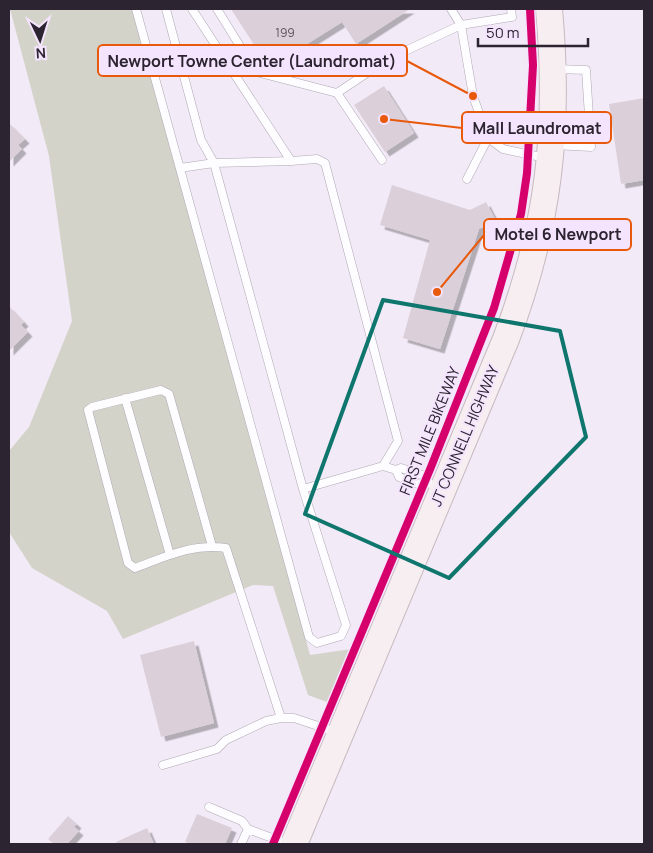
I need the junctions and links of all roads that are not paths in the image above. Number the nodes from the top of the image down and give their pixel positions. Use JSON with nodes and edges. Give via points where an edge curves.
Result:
{"nodes":[{"id":1,"x":136,"y":9,"type":"edge"},
{"id":2,"x":166,"y":9,"type":"edge"},
{"id":3,"x":192,"y":9,"type":"edge"},
{"id":4,"x":217,"y":9,"type":"edge"},
{"id":5,"x":450,"y":9,"type":"edge"},
{"id":6,"x":511,"y":9,"type":"edge"},
{"id":7,"x":549,"y":9,"type":"edge"},
{"id":8,"x":461,"y":25,"type":"junction"},
{"id":9,"x":553,"y":69,"type":"junction"},
{"id":10,"x":338,"y":94,"type":"junction"},
{"id":11,"x":488,"y":138,"type":"junction"},
{"id":12,"x":552,"y":152,"type":"junction"},
{"id":13,"x":382,"y":160,"type":"dead end"},
{"id":14,"x":291,"y":161,"type":"junction"},
{"id":15,"x":214,"y":163,"type":"junction"},
{"id":16,"x":180,"y":168,"type":"junction"},
{"id":17,"x":467,"y":179,"type":"dead end"},
{"id":18,"x":125,"y":398,"type":"junction"},
{"id":19,"x":383,"y":466,"type":"junction"},
{"id":20,"x":434,"y":485,"type":"junction"},
{"id":21,"x":304,"y":489,"type":"junction"},
{"id":22,"x":212,"y":546,"type":"junction"},
{"id":23,"x":170,"y":555,"type":"junction"},
{"id":24,"x":281,"y":718,"type":"junction"},
{"id":25,"x":340,"y":734,"type":"junction"},
{"id":26,"x":163,"y":765,"type":"dead end"},
{"id":27,"x":209,"y":807,"type":"dead end"},
{"id":28,"x":248,"y":829,"type":"junction"},
{"id":29,"x":241,"y":844,"type":"edge"},
{"id":30,"x":288,"y":844,"type":"edge"},
{"id":31,"x":294,"y":844,"type":"edge"}],
"edges":[{"from":1,"to":16,"type":"lane"},
{"from":2,"to":15,"type":"lane","via":[[201,140]]},
{"from":3,"to":14,"type":"lane"},
{"from":4,"to":10,"type":"lane","via":[[256,72]]},
{"from":5,"to":8,"type":"lane"},
{"from":6,"to":8,"type":"lane","via":[[512,17]]},
{"from":7,"to":9,"type":"highway","name":"JT CONNELL HIGHWAY"},
{"from":8,"to":10,"type":"lane","via":[[388,59]]},
{"from":8,"to":11,"type":"lane","via":[[473,96]]},
{"from":9,"to":12,"type":"highway","name":"JT CONNELL HIGHWAY"},
{"from":9,"to":12,"type":"lane","via":[[586,70],[591,147]]},
{"from":10,"to":13,"type":"lane"},
{"from":11,"to":12,"type":"lane","via":[[503,149]]},
{"from":11,"to":17,"type":"lane"},
{"from":12,"to":20,"type":"highway","name":"JT CONNELL HIGHWAY","via":[[536,248],[521,299]]},
{"from":14,"to":15,"type":"lane"},
{"from":14,"to":19,"type":"lane","via":[[317,159],[325,163],[398,441]]},
{"from":15,"to":16,"type":"lane"},
{"from":15,"to":21,"type":"lane"},
{"from":16,"to":21,"type":"lane","via":[[309,637],[317,643],[342,636],[346,625]]},
{"from":18,"to":22,"type":"lane","via":[[161,390],[169,394]]},
{"from":18,"to":23,"type":"lane"},
{"from":18,"to":23,"type":"lane","via":[[92,406],[88,410],[128,563],[135,568]]},
{"from":19,"to":20,"type":"lane","via":[[422,475]]},
{"from":19,"to":21,"type":"lane"},
{"from":20,"to":25,"type":"highway","name":"JT CONNELL HIGHWAY"},
{"from":22,"to":23,"type":"lane","via":[[190,548]]},
{"from":22,"to":24,"type":"lane","via":[[226,548]]},
{"from":24,"to":25,"type":"lane","via":[[294,718]]},
{"from":24,"to":26,"type":"lane","via":[[266,721],[226,740],[217,749]]},
{"from":25,"to":31,"type":"highway","name":"JT CONNELL HIGHWAY"},
{"from":27,"to":28,"type":"lane","via":[[242,821]]},
{"from":28,"to":29,"type":"lane"},
{"from":28,"to":30,"type":"lane"}]}
